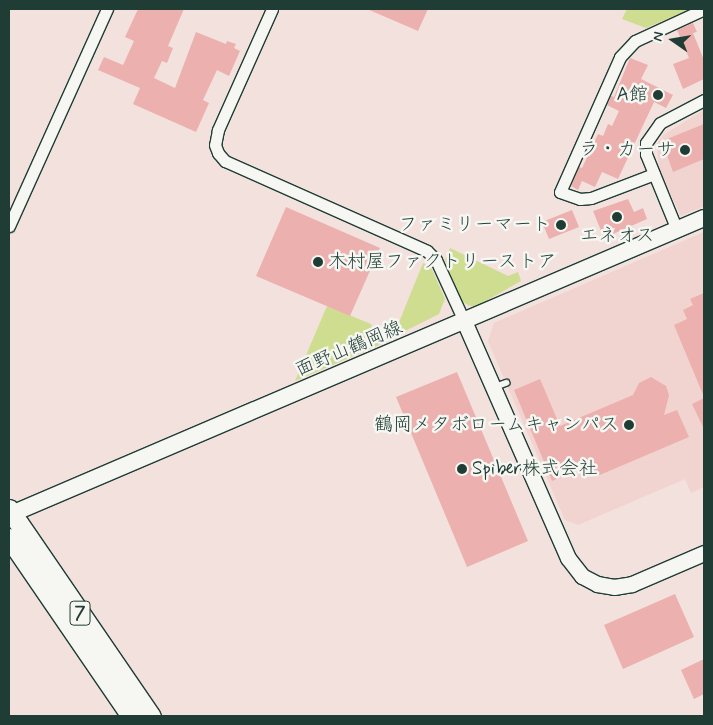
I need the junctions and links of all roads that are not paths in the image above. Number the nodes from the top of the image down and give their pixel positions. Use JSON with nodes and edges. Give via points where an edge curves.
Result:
{"nodes":[{"id":1,"x":107,"y":9,"type":"edge"},
{"id":2,"x":272,"y":9,"type":"edge"},
{"id":3,"x":703,"y":12,"type":"edge"},
{"id":4,"x":704,"y":100,"type":"edge"},
{"id":5,"x":654,"y":174,"type":"junction"},
{"id":6,"x":704,"y":218,"type":"edge"},
{"id":7,"x":9,"y":226,"type":"edge"},
{"id":8,"x":677,"y":230,"type":"junction"},
{"id":9,"x":464,"y":321,"type":"junction"},
{"id":10,"x":10,"y":512,"type":"edge"},
{"id":11,"x":9,"y":538,"type":"edge"},
{"id":12,"x":703,"y":555,"type":"edge"},
{"id":13,"x":131,"y":716,"type":"edge"},
{"id":14,"x":151,"y":716,"type":"edge"}],
"edges":[{"from":1,"to":7,"type":"street"},
{"from":2,"to":9,"type":"street","via":[[218,130],[215,145],[218,153],[225,161],[427,251],[436,260]]},
{"from":3,"to":5,"type":"street","via":[[635,42],[620,57],[560,192],[580,199],[591,198]]},
{"from":4,"to":5,"type":"street","via":[[660,123],[652,132],[646,154]]},
{"from":5,"to":8,"type":"street"},
{"from":6,"to":8,"type":"main road","name":"面野山鶴岡線"},
{"from":8,"to":9,"type":"main road","name":"面野山鶴岡線"},
{"from":9,"to":10,"type":"main road","name":"面野山鶴岡線"},
{"from":9,"to":12,"type":"street","via":[[500,385],[568,558],[582,576],[597,584],[614,587],[632,584]]},
{"from":10,"to":14,"type":"highway","number":"7"},
{"from":11,"to":13,"type":"highway","number":"7"}]}
